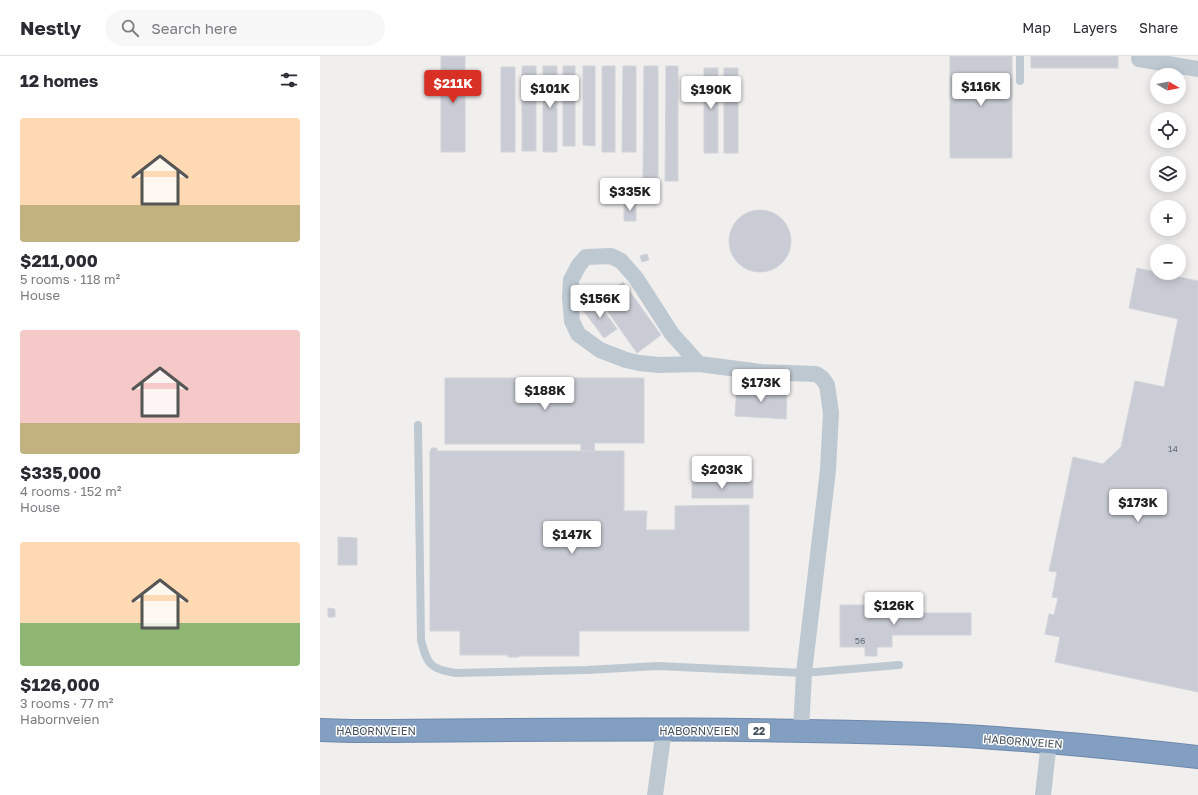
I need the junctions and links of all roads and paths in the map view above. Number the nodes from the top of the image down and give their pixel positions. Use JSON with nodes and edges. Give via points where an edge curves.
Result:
{"nodes":[{"id":1,"x":1020,"y":56,"type":"edge"},
{"id":2,"x":1139,"y":60,"type":"dead end"},
{"id":3,"x":1198,"y":69,"type":"edge"},
{"id":4,"x":1020,"y":81,"type":"dead end"},
{"id":5,"x":699,"y":364,"type":"junction"},
{"id":6,"x":418,"y":425,"type":"dead end"},
{"id":7,"x":899,"y":665,"type":"dead end"},
{"id":8,"x":804,"y":673,"type":"junction"},
{"id":9,"x":320,"y":730,"type":"edge"},
{"id":10,"x":664,"y":730,"type":"junction"},
{"id":11,"x":801,"y":731,"type":"junction"},
{"id":12,"x":1049,"y":742,"type":"junction"},
{"id":13,"x":1198,"y":757,"type":"edge"},
{"id":14,"x":655,"y":795,"type":"edge"},
{"id":15,"x":1043,"y":795,"type":"edge"}],
"edges":[{"from":1,"to":4,"type":"lane"},
{"from":2,"to":3,"type":"street"},
{"from":5,"to":5,"type":"street","via":[[659,365],[626,360],[600,350],[578,334],[572,321],[571,280],[586,257],[611,256],[621,261],[636,278],[672,334]]},
{"from":5,"to":8,"type":"street","via":[[761,372],[816,374],[827,385],[831,413],[828,470]]},
{"from":6,"to":8,"type":"lane","via":[[421,640],[425,656],[431,665],[455,672],[658,666]]},
{"from":7,"to":8,"type":"lane"},
{"from":8,"to":11,"type":"street"},
{"from":9,"to":10,"type":"highway","name":"HABORNVEIEN","number":"22"},
{"from":10,"to":11,"type":"highway","name":"HABORNVEIEN","number":"22"},
{"from":10,"to":14,"type":"street"},
{"from":11,"to":12,"type":"highway","name":"HABORNVEIEN","number":"22","via":[[927,734]]},
{"from":12,"to":13,"type":"highway","name":"HABORNVEIEN","number":"22"},
{"from":12,"to":15,"type":"street"}]}
